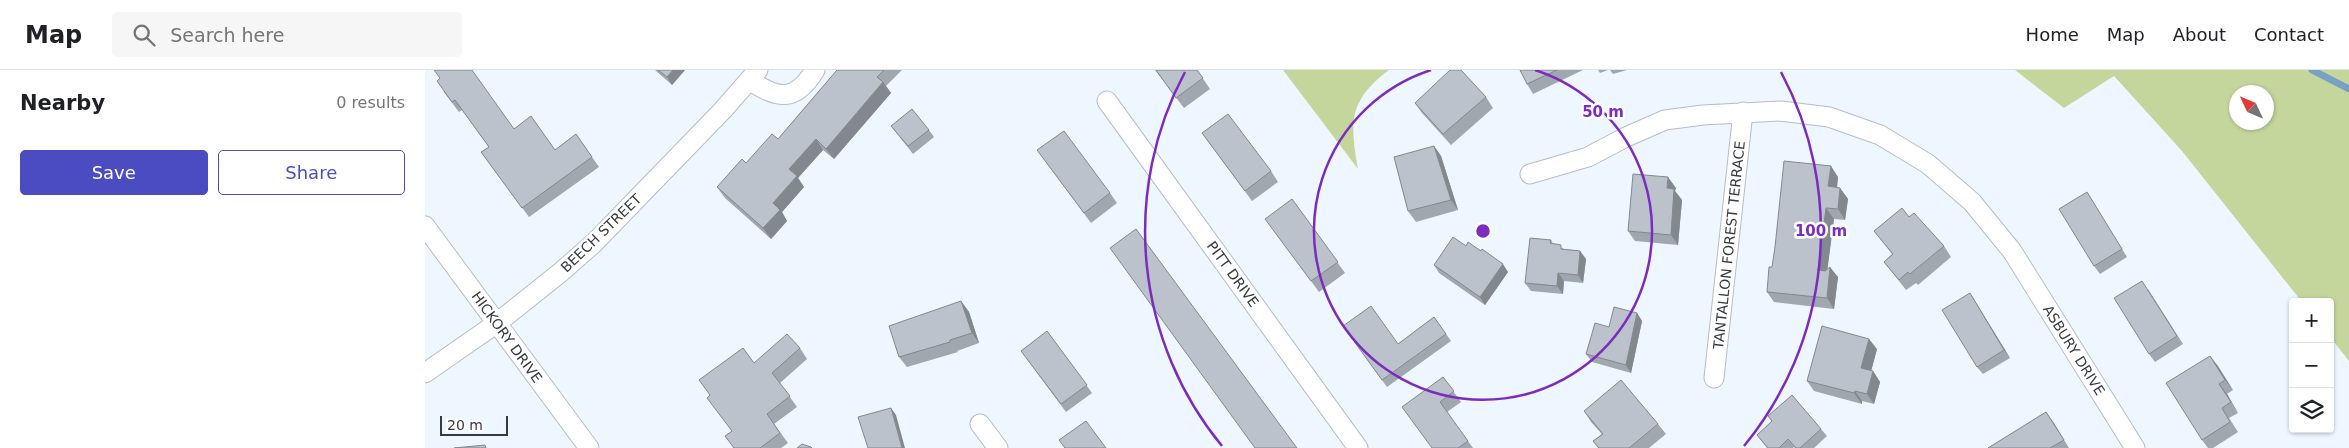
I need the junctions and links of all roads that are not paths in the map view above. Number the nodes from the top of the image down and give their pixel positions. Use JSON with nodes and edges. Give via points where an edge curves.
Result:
{"nodes":[{"id":1,"x":815,"y":70,"type":"edge"},
{"id":2,"x":753,"y":75,"type":"edge"},
{"id":3,"x":1107,"y":101,"type":"dead end"},
{"id":4,"x":1743,"y":112,"type":"junction"},
{"id":5,"x":1530,"y":174,"type":"dead end"},
{"id":6,"x":425,"y":226,"type":"edge"},
{"id":7,"x":497,"y":323,"type":"junction"},
{"id":8,"x":425,"y":373,"type":"edge"},
{"id":9,"x":1714,"y":378,"type":"dead end"},
{"id":10,"x":980,"y":424,"type":"dead end"},
{"id":11,"x":589,"y":448,"type":"edge"},
{"id":12,"x":998,"y":448,"type":"edge"},
{"id":13,"x":1359,"y":448,"type":"edge"},
{"id":14,"x":2135,"y":448,"type":"edge"}],
"edges":[{"from":1,"to":2,"type":"street","via":[[792,95],[767,92]]},
{"from":2,"to":7,"type":"street","name":"BEECH STREET","via":[[595,243]]},
{"from":3,"to":13,"type":"street","name":"PITT DRIVE"},
{"from":4,"to":5,"type":"street","name":"ASBURY DRIVE","via":[[1665,120],[1588,157]]},
{"from":4,"to":9,"type":"street","name":"TANTALLON FOREST TERRACE"},
{"from":4,"to":14,"type":"street","name":"ASBURY DRIVE","via":[[1781,111],[1829,117],[1880,135],[1928,164],[1972,202],[2012,251]]},
{"from":6,"to":7,"type":"street","name":"HICKORY DRIVE"},
{"from":7,"to":8,"type":"street","name":"BEECH STREET"},
{"from":7,"to":11,"type":"street","name":"HICKORY DRIVE"},
{"from":10,"to":12,"type":"street"}]}
